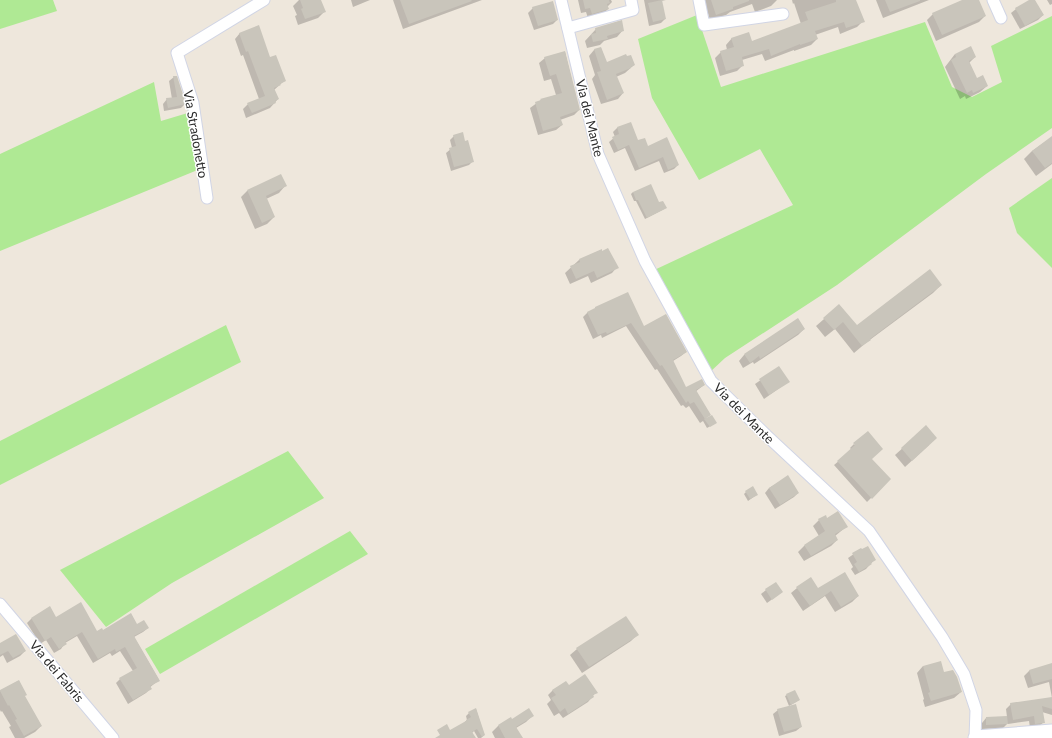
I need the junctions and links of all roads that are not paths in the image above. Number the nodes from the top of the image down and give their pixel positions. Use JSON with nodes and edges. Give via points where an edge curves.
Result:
{"nodes":[{"id":1,"x":264,"y":0,"type":"edge"},
{"id":2,"x":561,"y":0,"type":"edge"},
{"id":3,"x":630,"y":0,"type":"edge"},
{"id":4,"x":699,"y":0,"type":"edge"},
{"id":5,"x":993,"y":0,"type":"edge"},
{"id":6,"x":783,"y":14,"type":"dead end"},
{"id":7,"x":1001,"y":18,"type":"dead end"},
{"id":8,"x":568,"y":28,"type":"junction"},
{"id":9,"x":207,"y":198,"type":"dead end"},
{"id":10,"x":0,"y":604,"type":"edge"},
{"id":11,"x":1052,"y":732,"type":"edge"},
{"id":12,"x":113,"y":738,"type":"edge"},
{"id":13,"x":976,"y":738,"type":"edge"}],
"edges":[{"from":1,"to":9,"type":"street","name":"Via Stradonetto","via":[[177,53],[193,103]]},
{"from":2,"to":8,"type":"street","name":"Via dei Mante"},
{"from":3,"to":8,"type":"street","via":[[632,10]]},
{"from":4,"to":6,"type":"street","via":[[704,25]]},
{"from":5,"to":7,"type":"street"},
{"from":8,"to":13,"type":"street","name":"Via dei Mante","via":[[598,154],[645,260],[711,381],[766,436],[869,530],[942,637],[964,674],[976,710]]},
{"from":10,"to":12,"type":"street","name":"Via dei Fabris"},
{"from":11,"to":13,"type":"main road"}]}
